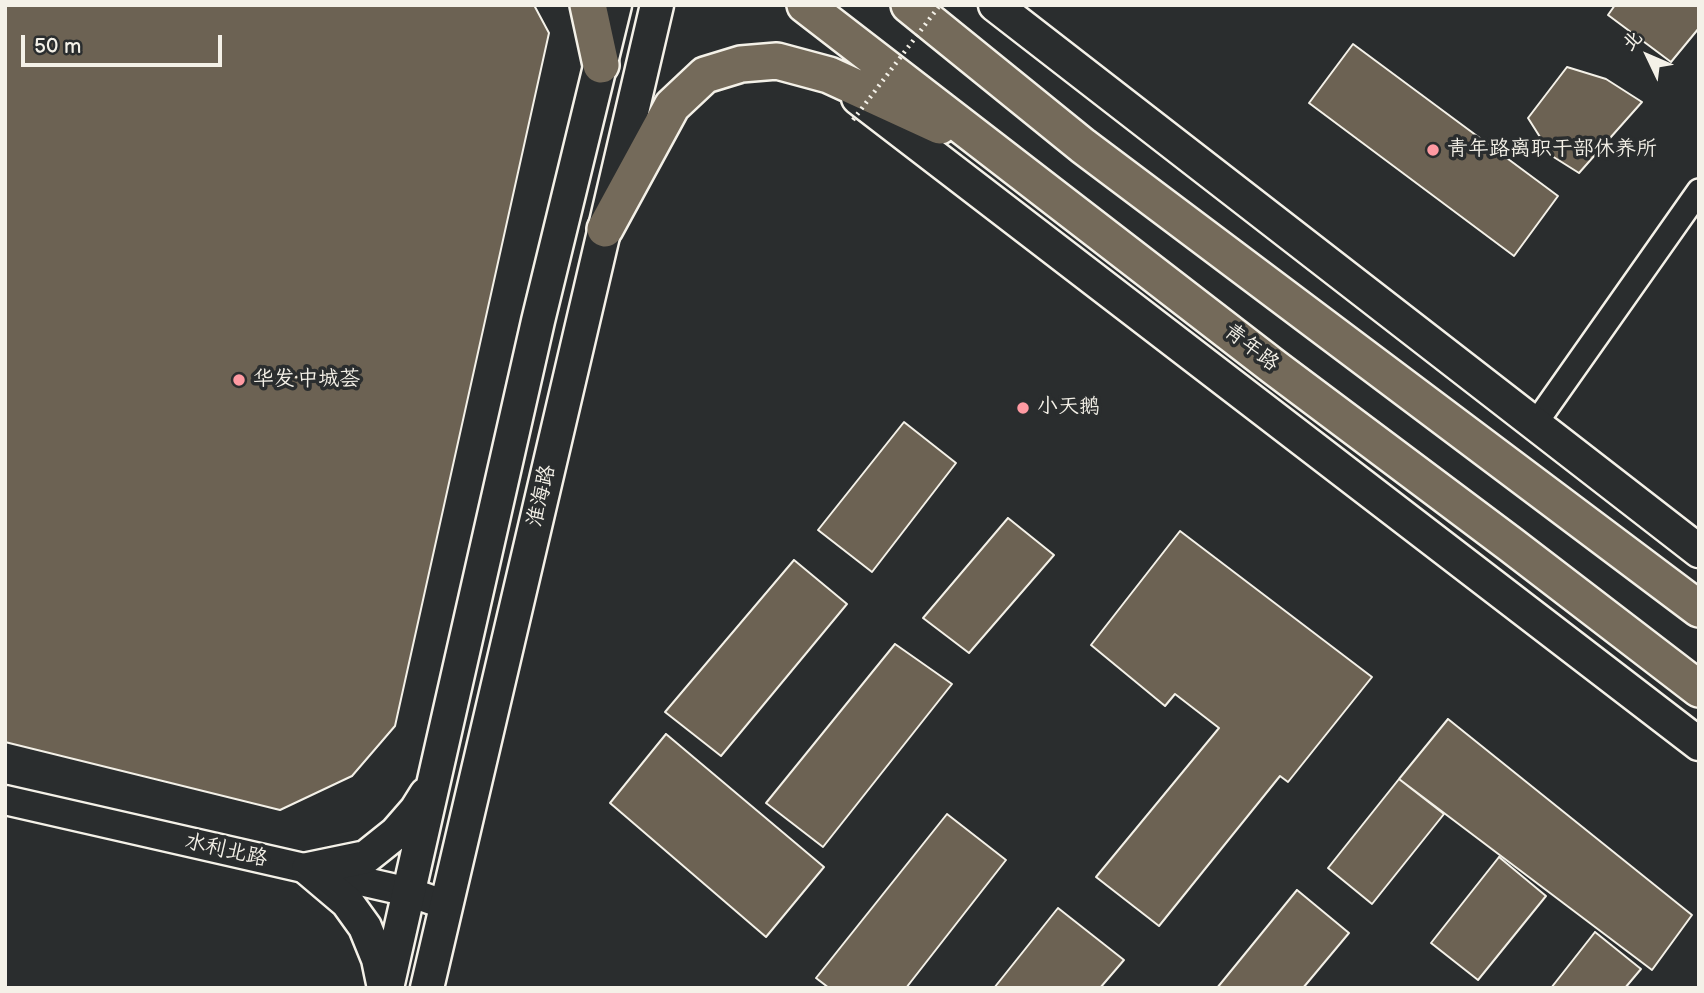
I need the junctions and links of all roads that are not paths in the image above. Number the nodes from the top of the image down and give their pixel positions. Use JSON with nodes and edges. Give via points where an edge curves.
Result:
{"nodes":[{"id":1,"x":588,"y":5,"type":"edge"},
{"id":2,"x":615,"y":5,"type":"edge"},
{"id":3,"x":657,"y":5,"type":"edge"},
{"id":4,"x":805,"y":5,"type":"edge"},
{"id":5,"x":909,"y":5,"type":"edge"},
{"id":6,"x":995,"y":5,"type":"edge"},
{"id":7,"x":601,"y":65,"type":"junction"},
{"id":8,"x":829,"y":75,"type":"junction"},
{"id":9,"x":994,"y":150,"type":"junction"},
{"id":10,"x":1699,"y":191,"type":"edge"},
{"id":11,"x":605,"y":229,"type":"junction"},
{"id":12,"x":1535,"y":424,"type":"junction"},
{"id":13,"x":1699,"y":551,"type":"edge"},
{"id":14,"x":1699,"y":609,"type":"edge"},
{"id":15,"x":1699,"y":689,"type":"edge"},
{"id":16,"x":1699,"y":744,"type":"edge"},
{"id":17,"x":434,"y":781,"type":"junction"},
{"id":18,"x":5,"y":800,"type":"edge"},
{"id":19,"x":309,"y":869,"type":"junction"},
{"id":20,"x":409,"y":892,"type":"junction"},
{"id":21,"x":446,"y":905,"type":"junction"},
{"id":22,"x":385,"y":988,"type":"edge"},
{"id":23,"x":428,"y":988,"type":"edge"}],
"edges":[{"from":1,"to":7,"type":"main road"},
{"from":2,"to":7,"type":"main road","name":"淮海路"},
{"from":3,"to":11,"type":"main road","name":"淮海路"},
{"from":4,"to":9,"type":"main road","name":"青年路"},
{"from":5,"to":14,"type":"main road","via":[[1083,146]]},
{"from":6,"to":12,"type":"main road"},
{"from":7,"to":17,"type":"main road","name":"淮海路"},
{"from":8,"to":9,"type":"main road"},
{"from":8,"to":11,"type":"main road","via":[[777,61],[741,64],[705,75],[673,106]]},
{"from":8,"to":16,"type":"main road"},
{"from":9,"to":15,"type":"main road","name":"青年路"},
{"from":10,"to":12,"type":"street"},
{"from":11,"to":21,"type":"main road","name":"淮海路"},
{"from":12,"to":13,"type":"main road"},
{"from":17,"to":19,"type":"main road","via":[[396,833],[366,858]]},
{"from":17,"to":20,"type":"main road","name":"淮海路"},
{"from":18,"to":19,"type":"street","name":"水利北路"},
{"from":19,"to":20,"type":"street","name":"水利北路"},
{"from":19,"to":22,"type":"main road","via":[[347,902],[365,927]]},
{"from":20,"to":21,"type":"street","name":"水利北路"},
{"from":20,"to":22,"type":"main road","name":"淮海路"},
{"from":21,"to":23,"type":"main road","name":"淮海路"}]}
